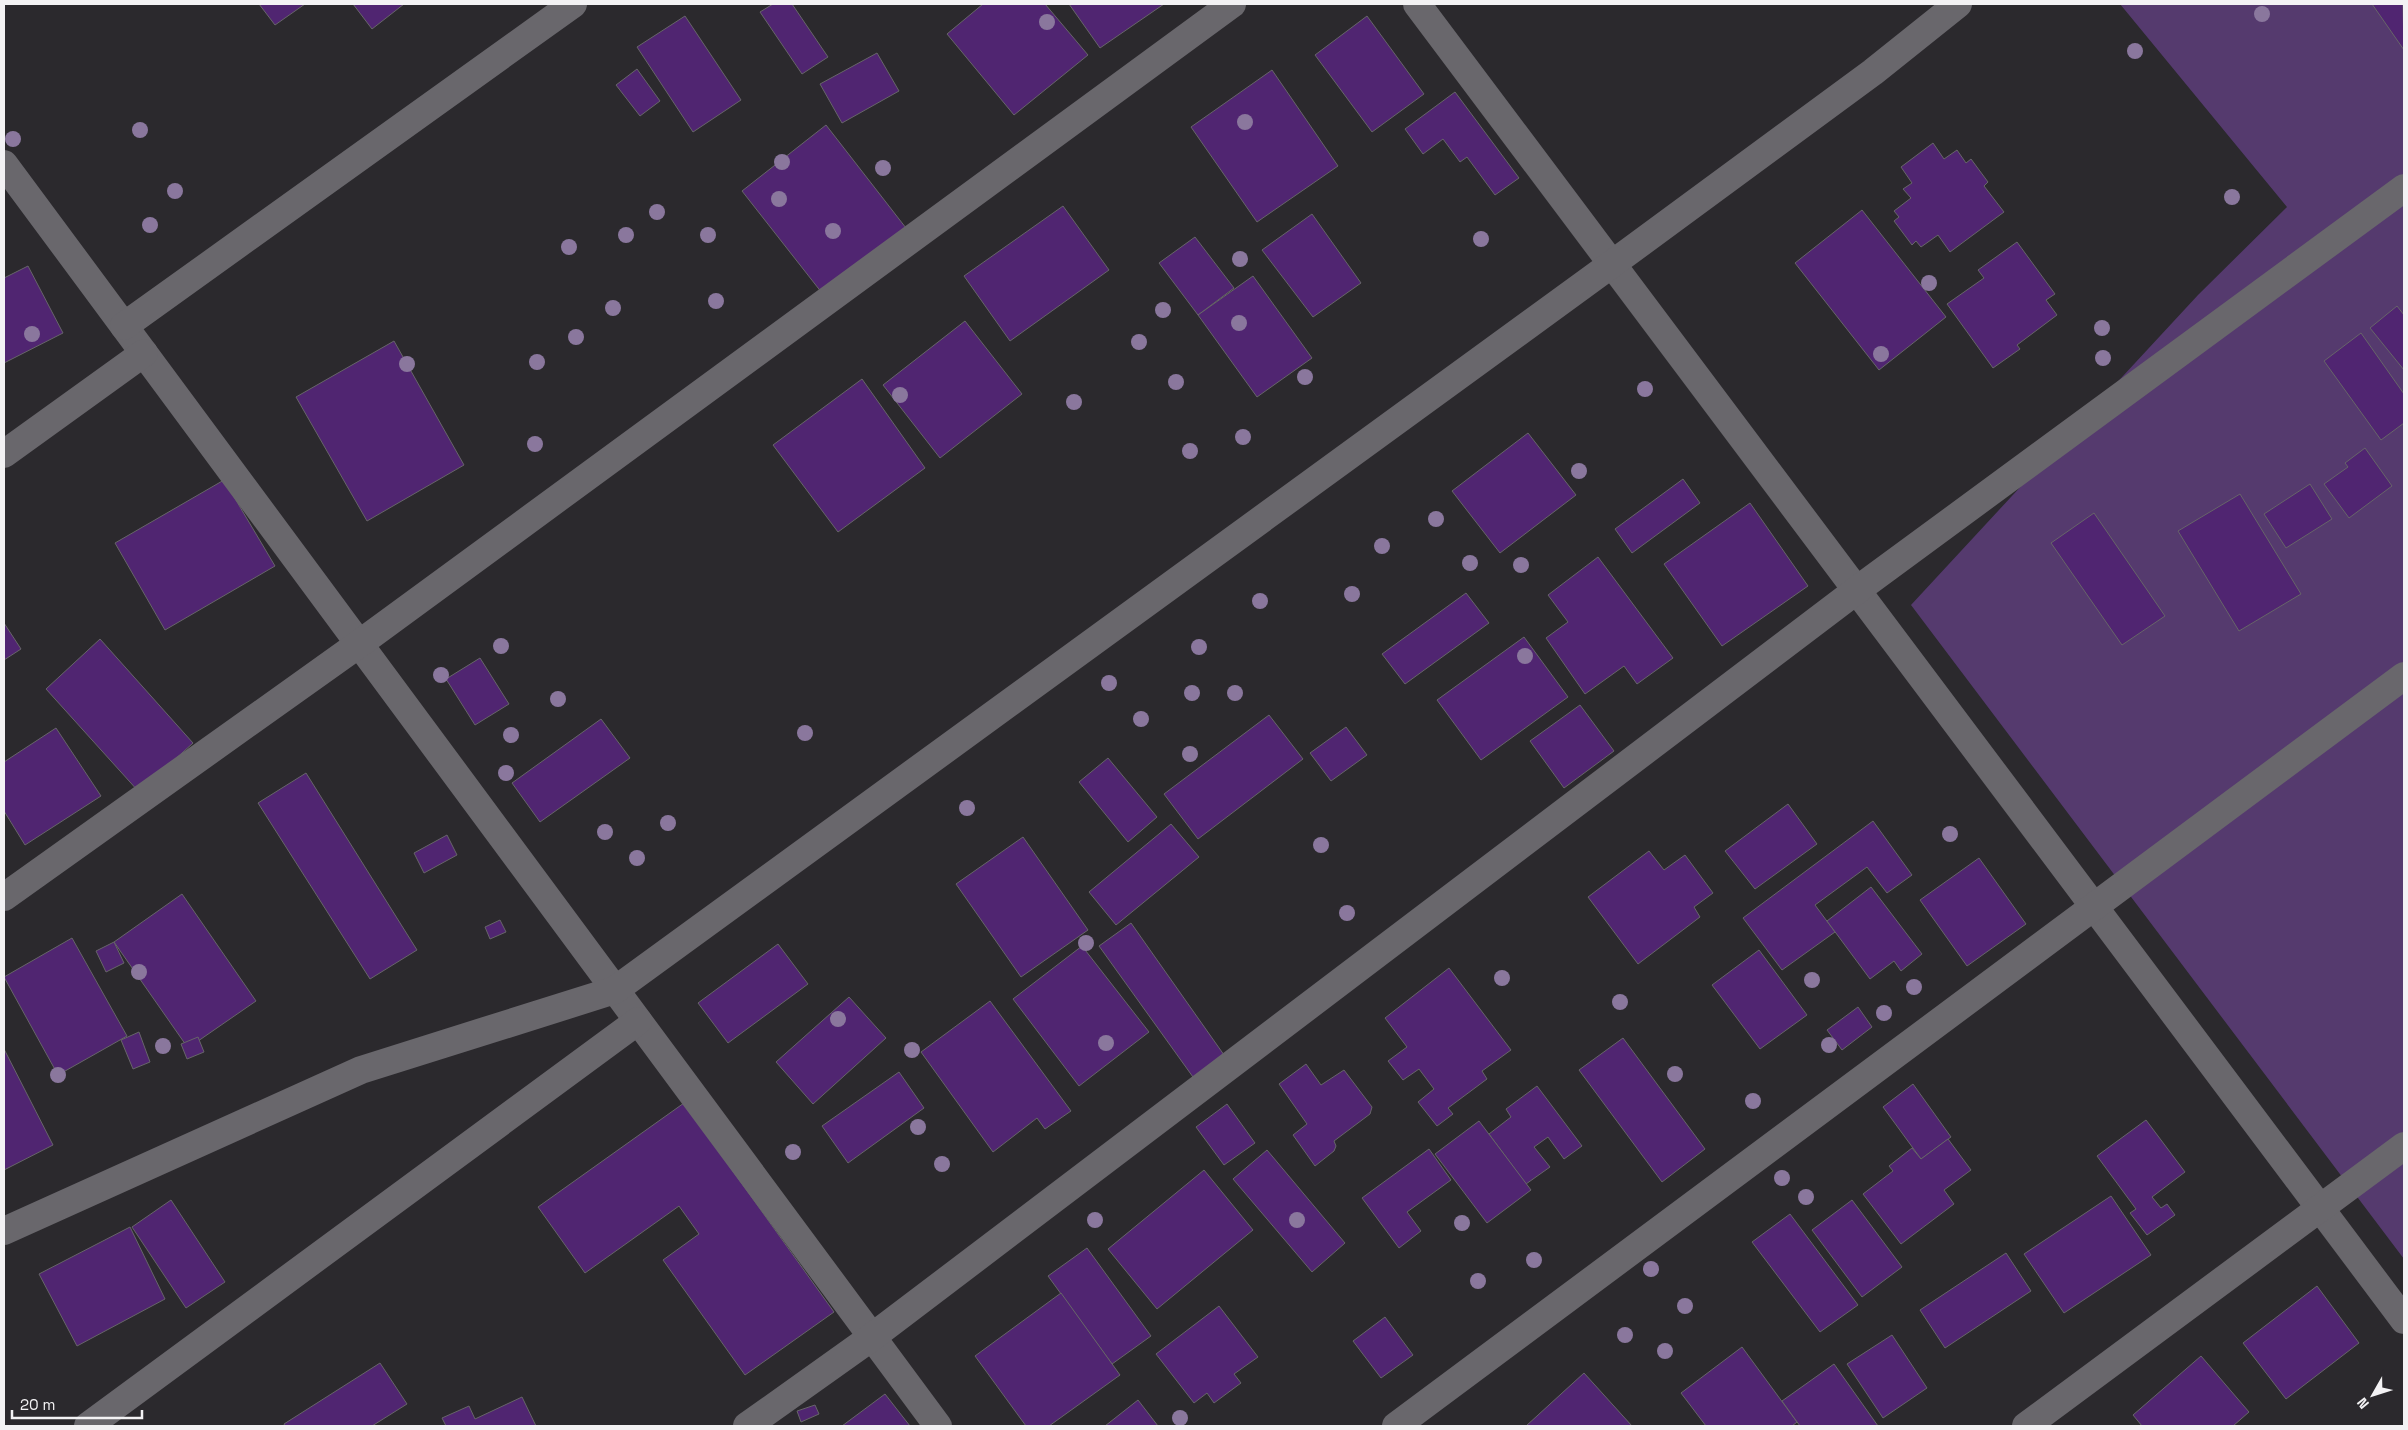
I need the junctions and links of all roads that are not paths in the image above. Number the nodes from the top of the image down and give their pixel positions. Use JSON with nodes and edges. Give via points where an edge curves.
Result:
{"nodes":[{"id":1,"x":573,"y":4,"type":"edge"},
{"id":2,"x":1232,"y":4,"type":"edge"},
{"id":3,"x":1417,"y":4,"type":"edge"},
{"id":4,"x":1958,"y":4,"type":"edge"},
{"id":5,"x":4,"y":164,"type":"edge"},
{"id":6,"x":2404,"y":188,"type":"edge"},
{"id":7,"x":1612,"y":264,"type":"junction"},
{"id":8,"x":124,"y":326,"type":"junction"},
{"id":9,"x":144,"y":353,"type":"junction"},
{"id":10,"x":4,"y":454,"type":"edge"},
{"id":11,"x":1856,"y":590,"type":"junction"},
{"id":12,"x":358,"y":644,"type":"junction"},
{"id":13,"x":2404,"y":676,"type":"edge"},
{"id":14,"x":4,"y":897,"type":"edge"},
{"id":15,"x":2094,"y":906,"type":"junction"},
{"id":16,"x":615,"y":990,"type":"junction"},
{"id":17,"x":638,"y":1021,"type":"junction"},
{"id":18,"x":2404,"y":1146,"type":"edge"},
{"id":19,"x":2320,"y":1208,"type":"junction"},
{"id":20,"x":4,"y":1231,"type":"edge"},
{"id":21,"x":2404,"y":1320,"type":"edge"},
{"id":22,"x":872,"y":1337,"type":"junction"},
{"id":23,"x":88,"y":1426,"type":"edge"},
{"id":24,"x":747,"y":1426,"type":"edge"},
{"id":25,"x":938,"y":1426,"type":"edge"},
{"id":26,"x":1396,"y":1426,"type":"edge"},
{"id":27,"x":2026,"y":1426,"type":"edge"}],
"edges":[{"from":1,"to":8,"type":"street"},
{"from":2,"to":12,"type":"street"},
{"from":3,"to":7,"type":"street"},
{"from":4,"to":7,"type":"street","via":[[1873,72]]},
{"from":5,"to":8,"type":"street"},
{"from":6,"to":11,"type":"street"},
{"from":7,"to":11,"type":"street"},
{"from":7,"to":16,"type":"street"},
{"from":8,"to":9,"type":"street"},
{"from":9,"to":10,"type":"street"},
{"from":9,"to":12,"type":"street"},
{"from":11,"to":15,"type":"street"},
{"from":11,"to":22,"type":"street"},
{"from":12,"to":14,"type":"street"},
{"from":12,"to":16,"type":"street"},
{"from":13,"to":15,"type":"street"},
{"from":15,"to":19,"type":"street"},
{"from":15,"to":26,"type":"street"},
{"from":16,"to":17,"type":"street"},
{"from":16,"to":20,"type":"street","via":[[361,1070]]},
{"from":17,"to":22,"type":"street"},
{"from":17,"to":23,"type":"street"},
{"from":18,"to":19,"type":"street"},
{"from":19,"to":21,"type":"street"},
{"from":19,"to":27,"type":"street"},
{"from":22,"to":24,"type":"street"},
{"from":22,"to":25,"type":"street"}]}
